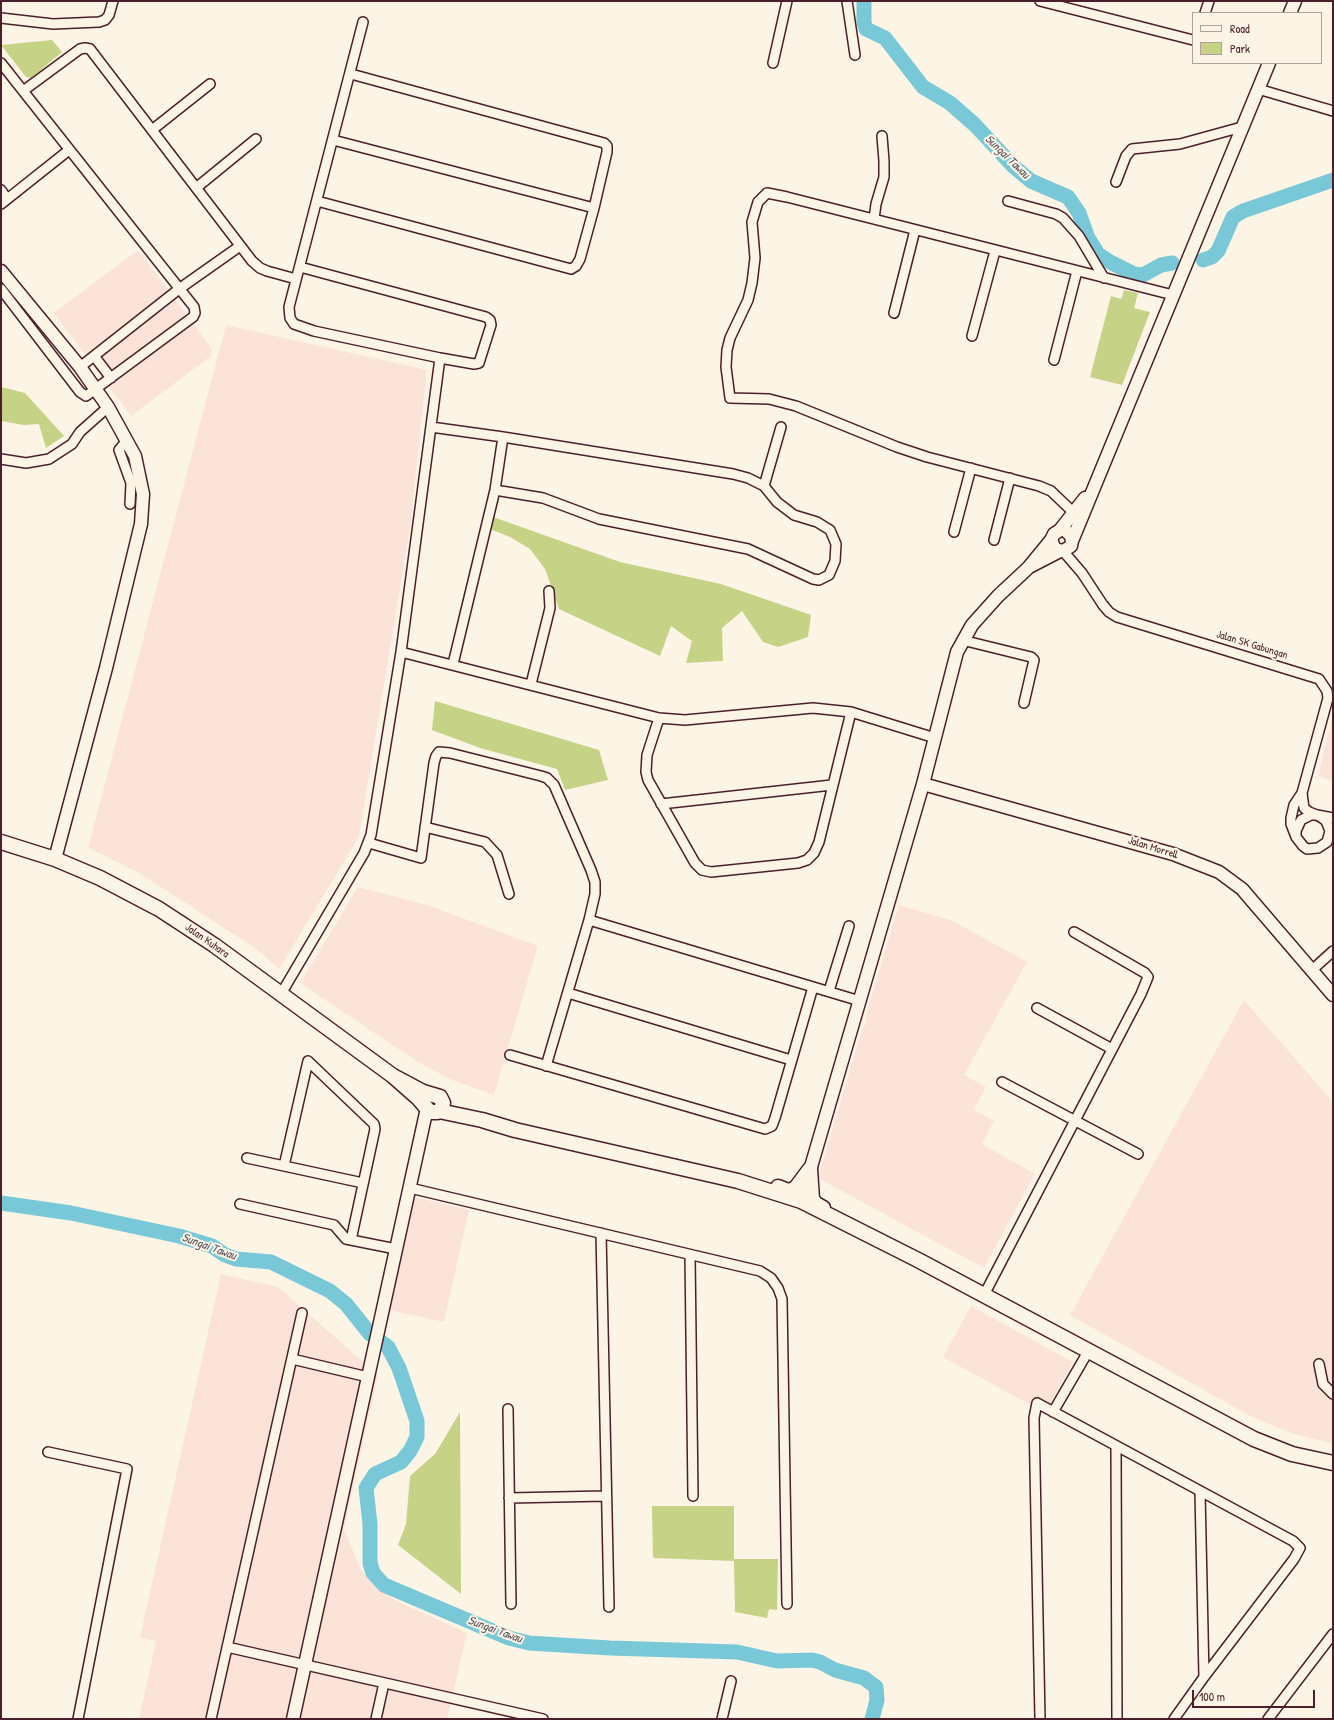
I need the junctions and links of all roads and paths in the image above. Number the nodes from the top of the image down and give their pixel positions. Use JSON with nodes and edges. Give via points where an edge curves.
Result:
{"nodes":[{"id":1,"x":113,"y":1,"type":"edge"},
{"id":2,"x":787,"y":1,"type":"edge"},
{"id":3,"x":847,"y":1,"type":"edge"},
{"id":4,"x":1040,"y":1,"type":"edge"},
{"id":5,"x":1209,"y":1,"type":"edge"},
{"id":6,"x":1295,"y":1,"type":"edge"},
{"id":7,"x":1205,"y":12,"type":"edge"},
{"id":8,"x":1290,"y":12,"type":"edge"},
{"id":9,"x":1,"y":18,"type":"edge"},
{"id":10,"x":363,"y":22,"type":"dead end"},
{"id":11,"x":1192,"y":40,"type":"edge"},
{"id":12,"x":856,"y":55,"type":"dead end"},
{"id":13,"x":1,"y":63,"type":"edge"},
{"id":14,"x":773,"y":64,"type":"dead end"},
{"id":15,"x":1269,"y":64,"type":"edge"},
{"id":16,"x":351,"y":74,"type":"junction"},
{"id":17,"x":210,"y":84,"type":"dead end"},
{"id":18,"x":1258,"y":89,"type":"junction"},
{"id":19,"x":23,"y":91,"type":"junction"},
{"id":20,"x":1333,"y":111,"type":"edge"},
{"id":21,"x":1242,"y":127,"type":"junction"},
{"id":22,"x":152,"y":130,"type":"junction"},
{"id":23,"x":882,"y":136,"type":"dead end"},
{"id":24,"x":256,"y":139,"type":"dead end"},
{"id":25,"x":333,"y":140,"type":"junction"},
{"id":26,"x":69,"y":150,"type":"junction"},
{"id":27,"x":1116,"y":182,"type":"dead end"},
{"id":28,"x":196,"y":188,"type":"junction"},
{"id":29,"x":1,"y":190,"type":"edge"},
{"id":30,"x":4,"y":201,"type":"edge"},
{"id":31,"x":317,"y":201,"type":"junction"},
{"id":32,"x":1008,"y":201,"type":"dead end"},
{"id":33,"x":594,"y":208,"type":"junction"},
{"id":34,"x":874,"y":220,"type":"junction"},
{"id":35,"x":915,"y":230,"type":"junction"},
{"id":36,"x":240,"y":246,"type":"junction"},
{"id":37,"x":995,"y":251,"type":"junction"},
{"id":38,"x":300,"y":267,"type":"junction"},
{"id":39,"x":1,"y":271,"type":"edge"},
{"id":40,"x":1077,"y":271,"type":"junction"},
{"id":41,"x":1104,"y":278,"type":"junction"},
{"id":42,"x":296,"y":279,"type":"junction"},
{"id":43,"x":1,"y":289,"type":"edge"},
{"id":44,"x":180,"y":289,"type":"junction"},
{"id":45,"x":1173,"y":295,"type":"junction"},
{"id":46,"x":894,"y":313,"type":"dead end"},
{"id":47,"x":972,"y":336,"type":"dead end"},
{"id":48,"x":94,"y":356,"type":"junction"},
{"id":49,"x":440,"y":358,"type":"junction"},
{"id":50,"x":1054,"y":360,"type":"dead end"},
{"id":51,"x":80,"y":367,"type":"junction"},
{"id":52,"x":111,"y":378,"type":"junction"},
{"id":53,"x":96,"y":389,"type":"junction"},
{"id":54,"x":108,"y":407,"type":"junction"},
{"id":55,"x":431,"y":427,"type":"junction"},
{"id":56,"x":781,"y":427,"type":"dead end"},
{"id":57,"x":503,"y":437,"type":"junction"},
{"id":58,"x":127,"y":440,"type":"junction"},
{"id":59,"x":1,"y":459,"type":"edge"},
{"id":60,"x":970,"y":468,"type":"junction"},
{"id":61,"x":1010,"y":478,"type":"junction"},
{"id":62,"x":1098,"y":479,"type":"junction"},
{"id":63,"x":764,"y":486,"type":"junction"},
{"id":64,"x":495,"y":490,"type":"junction"},
{"id":65,"x":130,"y":504,"type":"dead end"},
{"id":66,"x":1074,"y":513,"type":"junction"},
{"id":67,"x":1060,"y":530,"type":"junction"},
{"id":68,"x":954,"y":532,"type":"dead end"},
{"id":69,"x":994,"y":540,"type":"dead end"},
{"id":70,"x":1052,"y":540,"type":"junction"},
{"id":71,"x":1066,"y":547,"type":"junction"},
{"id":72,"x":1028,"y":568,"type":"junction"},
{"id":73,"x":549,"y":591,"type":"dead end"},
{"id":74,"x":962,"y":640,"type":"junction"},
{"id":75,"x":401,"y":652,"type":"junction"},
{"id":76,"x":453,"y":664,"type":"junction"},
{"id":77,"x":531,"y":684,"type":"junction"},
{"id":78,"x":1024,"y":703,"type":"dead end"},
{"id":79,"x":851,"y":712,"type":"junction"},
{"id":80,"x":659,"y":718,"type":"junction"},
{"id":81,"x":935,"y":738,"type":"junction"},
{"id":82,"x":923,"y":784,"type":"junction"},
{"id":83,"x":832,"y":785,"type":"junction"},
{"id":84,"x":1302,"y":794,"type":"junction"},
{"id":85,"x":662,"y":804,"type":"junction"},
{"id":86,"x":1317,"y":816,"type":"junction"},
{"id":87,"x":1333,"y":818,"type":"edge"},
{"id":88,"x":425,"y":827,"type":"junction"},
{"id":89,"x":1296,"y":837,"type":"junction"},
{"id":90,"x":1333,"y":841,"type":"edge"},
{"id":91,"x":1,"y":842,"type":"edge"},
{"id":92,"x":369,"y":843,"type":"junction"},
{"id":93,"x":1323,"y":846,"type":"junction"},
{"id":94,"x":55,"y":859,"type":"junction"},
{"id":95,"x":509,"y":894,"type":"dead end"},
{"id":96,"x":589,"y":920,"type":"junction"},
{"id":97,"x":849,"y":926,"type":"dead end"},
{"id":98,"x":1074,"y":932,"type":"dead end"},
{"id":99,"x":1333,"y":951,"type":"edge"},
{"id":100,"x":1312,"y":970,"type":"junction"},
{"id":101,"x":813,"y":987,"type":"junction"},
{"id":102,"x":829,"y":991,"type":"junction"},
{"id":103,"x":568,"y":993,"type":"junction"},
{"id":104,"x":281,"y":994,"type":"junction"},
{"id":105,"x":1333,"y":995,"type":"edge"},
{"id":106,"x":860,"y":1001,"type":"junction"},
{"id":107,"x":1037,"y":1008,"type":"dead end"},
{"id":108,"x":1112,"y":1048,"type":"junction"},
{"id":109,"x":510,"y":1055,"type":"dead end"},
{"id":110,"x":792,"y":1060,"type":"junction"},
{"id":111,"x":546,"y":1066,"type":"junction"},
{"id":112,"x":1002,"y":1082,"type":"dead end"},
{"id":113,"x":434,"y":1106,"type":"junction"},
{"id":114,"x":1076,"y":1120,"type":"junction"},
{"id":115,"x":1138,"y":1154,"type":"dead end"},
{"id":116,"x":247,"y":1158,"type":"dead end"},
{"id":117,"x":284,"y":1166,"type":"junction"},
{"id":118,"x":810,"y":1169,"type":"junction"},
{"id":119,"x":738,"y":1181,"type":"junction"},
{"id":120,"x":363,"y":1183,"type":"junction"},
{"id":121,"x":410,"y":1188,"type":"junction"},
{"id":122,"x":801,"y":1201,"type":"junction"},
{"id":123,"x":240,"y":1204,"type":"dead end"},
{"id":124,"x":829,"y":1214,"type":"junction"},
{"id":125,"x":601,"y":1233,"type":"junction"},
{"id":126,"x":351,"y":1240,"type":"junction"},
{"id":127,"x":396,"y":1250,"type":"junction"},
{"id":128,"x":690,"y":1255,"type":"junction"},
{"id":129,"x":984,"y":1295,"type":"junction"},
{"id":130,"x":302,"y":1313,"type":"dead end"},
{"id":131,"x":1089,"y":1350,"type":"junction"},
{"id":132,"x":292,"y":1359,"type":"junction"},
{"id":133,"x":1319,"y":1364,"type":"dead end"},
{"id":134,"x":368,"y":1377,"type":"junction"},
{"id":135,"x":1333,"y":1394,"type":"edge"},
{"id":136,"x":508,"y":1409,"type":"dead end"},
{"id":137,"x":1053,"y":1412,"type":"junction"},
{"id":138,"x":1116,"y":1447,"type":"junction"},
{"id":139,"x":48,"y":1452,"type":"dead end"},
{"id":140,"x":1333,"y":1463,"type":"edge"},
{"id":141,"x":1200,"y":1492,"type":"junction"},
{"id":142,"x":605,"y":1496,"type":"junction"},
{"id":143,"x":693,"y":1496,"type":"dead end"},
{"id":144,"x":509,"y":1498,"type":"junction"},
{"id":145,"x":511,"y":1604,"type":"dead end"},
{"id":146,"x":787,"y":1604,"type":"dead end"},
{"id":147,"x":609,"y":1607,"type":"dead end"},
{"id":148,"x":1333,"y":1634,"type":"edge"},
{"id":149,"x":227,"y":1647,"type":"junction"},
{"id":150,"x":305,"y":1665,"type":"junction"},
{"id":151,"x":1204,"y":1677,"type":"junction"},
{"id":152,"x":731,"y":1681,"type":"dead end"},
{"id":153,"x":384,"y":1683,"type":"junction"},
{"id":154,"x":506,"y":1715,"type":"edge"},
{"id":155,"x":78,"y":1719,"type":"edge"},
{"id":156,"x":211,"y":1719,"type":"edge"},
{"id":157,"x":293,"y":1719,"type":"edge"},
{"id":158,"x":376,"y":1719,"type":"edge"},
{"id":159,"x":543,"y":1719,"type":"edge"},
{"id":160,"x":722,"y":1719,"type":"edge"},
{"id":161,"x":1040,"y":1719,"type":"edge"},
{"id":162,"x":1116,"y":1719,"type":"edge"},
{"id":163,"x":1174,"y":1719,"type":"edge"},
{"id":164,"x":1268,"y":1719,"type":"edge"}],
"edges":[{"from":1,"to":9,"type":"street","via":[[109,15],[99,22],[53,24]]},
{"from":2,"to":14,"type":"street"},
{"from":3,"to":12,"type":"street"},
{"from":4,"to":11,"type":"street"},
{"from":5,"to":7,"type":"street"},
{"from":6,"to":8,"type":"street"},
{"from":10,"to":16,"type":"street"},
{"from":13,"to":19,"type":"street"},
{"from":15,"to":18,"type":"street"},
{"from":16,"to":25,"type":"street"},
{"from":16,"to":33,"type":"street","via":[[604,143],[607,152]]},
{"from":17,"to":22,"type":"street"},
{"from":18,"to":20,"type":"street"},
{"from":18,"to":21,"type":"street"},
{"from":19,"to":22,"type":"street","via":[[80,49],[90,49]]},
{"from":19,"to":26,"type":"street"},
{"from":21,"to":27,"type":"street","via":[[1180,144],[1132,149],[1126,156]]},
{"from":21,"to":45,"type":"street"},
{"from":22,"to":28,"type":"street"},
{"from":23,"to":34,"type":"street","via":[[884,177]]},
{"from":24,"to":28,"type":"street"},
{"from":25,"to":31,"type":"street"},
{"from":25,"to":33,"type":"street"},
{"from":26,"to":30,"type":"street"},
{"from":26,"to":44,"type":"street"},
{"from":28,"to":36,"type":"street"},
{"from":29,"to":30,"type":"street"},
{"from":31,"to":33,"type":"street","via":[[571,270],[580,259]]},
{"from":31,"to":38,"type":"street"},
{"from":32,"to":41,"type":"street","via":[[1063,218],[1079,236]]},
{"from":34,"to":35,"type":"street"},
{"from":34,"to":60,"type":"street","via":[[772,194],[762,195],[752,222],[755,258],[752,283],[748,300],[727,350],[730,398],[769,399],[796,406],[897,447]]},
{"from":35,"to":37,"type":"street"},
{"from":35,"to":46,"type":"street"},
{"from":36,"to":42,"type":"street","via":[[260,268]]},
{"from":36,"to":44,"type":"street"},
{"from":37,"to":40,"type":"street"},
{"from":37,"to":47,"type":"street"},
{"from":38,"to":42,"type":"street"},
{"from":38,"to":49,"type":"street","via":[[490,320],[491,325],[479,363]]},
{"from":39,"to":51,"type":"street"},
{"from":40,"to":41,"type":"street"},
{"from":40,"to":50,"type":"street"},
{"from":41,"to":45,"type":"street"},
{"from":42,"to":49,"type":"street","via":[[289,307],[290,318],[294,324],[314,332]]},
{"from":43,"to":53,"type":"street","via":[[80,392],[86,396]]},
{"from":44,"to":48,"type":"street"},
{"from":44,"to":52,"type":"street","via":[[194,307],[193,317]]},
{"from":45,"to":62,"type":"street"},
{"from":48,"to":51,"type":"street"},
{"from":48,"to":52,"type":"street"},
{"from":49,"to":55,"type":"street"},
{"from":51,"to":53,"type":"street"},
{"from":52,"to":53,"type":"street"},
{"from":53,"to":54,"type":"street"},
{"from":54,"to":58,"type":"street"},
{"from":54,"to":59,"type":"street","via":[[80,432],[72,444],[49,459],[26,463]]},
{"from":55,"to":57,"type":"street"},
{"from":55,"to":75,"type":"street"},
{"from":56,"to":63,"type":"street"},
{"from":57,"to":63,"type":"street","via":[[733,474]]},
{"from":57,"to":64,"type":"street"},
{"from":58,"to":65,"type":"street","via":[[119,450],[131,483]]},
{"from":58,"to":94,"type":"street","via":[[135,456],[141,480],[141,524]]},
{"from":60,"to":61,"type":"street"},
{"from":60,"to":68,"type":"street"},
{"from":61,"to":66,"type":"street","via":[[1051,491]]},
{"from":61,"to":69,"type":"street"},
{"from":62,"to":66,"type":"street"},
{"from":62,"to":71,"type":"street"},
{"from":63,"to":64,"type":"street","via":[[794,515],[826,526],[830,530],[836,544],[836,552],[829,575],[819,580],[813,579],[748,549],[599,520],[543,498]]},
{"from":64,"to":76,"type":"street"},
{"from":66,"to":67,"type":"street"},
{"from":67,"to":70,"type":"street","via":[[1054,534]]},
{"from":67,"to":71,"type":"street","via":[[1069,532]]},
{"from":70,"to":71,"type":"street","via":[[1053,546]]},
{"from":70,"to":72,"type":"street"},
{"from":71,"to":72,"type":"street"},
{"from":71,"to":84,"type":"street","name":"Jalan SK Gabungan","via":[[1108,612],[1319,679],[1327,691],[1326,707]]},
{"from":72,"to":74,"type":"street","via":[[982,613]]},
{"from":73,"to":77,"type":"street","via":[[550,608]]},
{"from":74,"to":78,"type":"street","via":[[1031,657],[1034,660]]},
{"from":74,"to":81,"type":"street","via":[[949,678]]},
{"from":75,"to":76,"type":"street"},
{"from":75,"to":92,"type":"street"},
{"from":76,"to":77,"type":"street"},
{"from":77,"to":80,"type":"street"},
{"from":79,"to":80,"type":"street","via":[[813,708],[685,720]]},
{"from":79,"to":81,"type":"street"},
{"from":79,"to":83,"type":"street"},
{"from":80,"to":85,"type":"street","via":[[649,747],[646,772]]},
{"from":81,"to":82,"type":"street"},
{"from":82,"to":100,"type":"street","name":"Jalan Morrell","via":[[1173,854],[1219,872],[1242,889]]},
{"from":82,"to":106,"type":"street"},
{"from":83,"to":85,"type":"street"},
{"from":83,"to":85,"type":"street","via":[[819,842],[807,860],[747,869],[711,872],[702,870],[694,863]]},
{"from":84,"to":86,"type":"street","via":[[1304,808]]},
{"from":84,"to":89,"type":"street","name":"Jalan SK Gabungan","via":[[1294,805],[1291,818]]},
{"from":86,"to":87,"type":"street"},
{"from":86,"to":89,"type":"street","via":[[1301,820],[1296,829]]},
{"from":86,"to":93,"type":"street","via":[[1326,821],[1330,831]]},
{"from":88,"to":92,"type":"street","via":[[421,858]]},
{"from":88,"to":95,"type":"street","via":[[485,842],[497,855]]},
{"from":88,"to":96,"type":"street","via":[[434,763],[439,752],[444,751],[547,778],[559,794],[595,882]]},
{"from":89,"to":93,"type":"street","via":[[1307,849]]},
{"from":90,"to":93,"type":"street"},
{"from":91,"to":94,"type":"main road","name":"Jalan Kuhara"},
{"from":92,"to":104,"type":"street"},
{"from":94,"to":104,"type":"main road","name":"Jalan Kuhara","via":[[100,878],[160,909]]},
{"from":96,"to":101,"type":"street"},
{"from":96,"to":103,"type":"street"},
{"from":97,"to":102,"type":"street"},
{"from":98,"to":108,"type":"street","via":[[1148,977]]},
{"from":99,"to":100,"type":"street"},
{"from":100,"to":105,"type":"street","name":"Jalan Morrell"},
{"from":101,"to":102,"type":"street"},
{"from":101,"to":110,"type":"street"},
{"from":102,"to":106,"type":"street"},
{"from":103,"to":110,"type":"street"},
{"from":103,"to":111,"type":"street"},
{"from":104,"to":113,"type":"main road","name":"Jalan Kuhara"},
{"from":106,"to":118,"type":"street"},
{"from":107,"to":108,"type":"street"},
{"from":108,"to":114,"type":"street"},
{"from":109,"to":111,"type":"street"},
{"from":110,"to":111,"type":"street","via":[[772,1126],[765,1129]]},
{"from":112,"to":114,"type":"street"},
{"from":113,"to":119,"type":"main road","name":"Jalan Kuhara","via":[[515,1130]]},
{"from":113,"to":121,"type":"street","via":[[421,1138]]},
{"from":114,"to":115,"type":"street"},
{"from":114,"to":129,"type":"street"},
{"from":116,"to":117,"type":"street"},
{"from":117,"to":120,"type":"street"},
{"from":117,"to":120,"type":"street","via":[[308,1061],[374,1124]]},
{"from":118,"to":119,"type":"main road","via":[[792,1191],[746,1178]]},
{"from":118,"to":122,"type":"street"},
{"from":118,"to":124,"type":"main road","via":[[812,1199]]},
{"from":119,"to":122,"type":"main road"},
{"from":120,"to":126,"type":"street"},
{"from":121,"to":125,"type":"street"},
{"from":121,"to":127,"type":"street"},
{"from":122,"to":124,"type":"main road"},
{"from":123,"to":126,"type":"street","via":[[334,1225]]},
{"from":124,"to":129,"type":"main road"},
{"from":125,"to":128,"type":"street"},
{"from":125,"to":142,"type":"street"},
{"from":126,"to":127,"type":"street"},
{"from":127,"to":134,"type":"street"},
{"from":128,"to":143,"type":"street"},
{"from":128,"to":146,"type":"street","via":[[760,1271],[771,1278],[782,1299]]},
{"from":129,"to":131,"type":"main road"},
{"from":130,"to":132,"type":"street"},
{"from":131,"to":137,"type":"street"},
{"from":131,"to":140,"type":"main road","via":[[1254,1439],[1292,1454]]},
{"from":132,"to":134,"type":"street"},
{"from":132,"to":149,"type":"street"},
{"from":133,"to":135,"type":"street","via":[[1323,1384]]},
{"from":134,"to":150,"type":"street"},
{"from":136,"to":144,"type":"street"},
{"from":137,"to":138,"type":"street"},
{"from":137,"to":161,"type":"street","via":[[1037,1403],[1034,1418]]},
{"from":138,"to":141,"type":"street"},
{"from":138,"to":162,"type":"street"},
{"from":139,"to":155,"type":"street","via":[[127,1469]]},
{"from":141,"to":151,"type":"street"},
{"from":141,"to":151,"type":"street","via":[[1293,1541],[1300,1548]]},
{"from":142,"to":144,"type":"street"},
{"from":142,"to":147,"type":"street"},
{"from":144,"to":145,"type":"street"},
{"from":148,"to":164,"type":"street"},
{"from":149,"to":150,"type":"street"},
{"from":149,"to":156,"type":"street"},
{"from":150,"to":153,"type":"street"},
{"from":150,"to":157,"type":"street"},
{"from":151,"to":163,"type":"street"},
{"from":152,"to":160,"type":"street"},
{"from":153,"to":154,"type":"street"},
{"from":153,"to":158,"type":"street"},
{"from":154,"to":159,"type":"street"}]}
